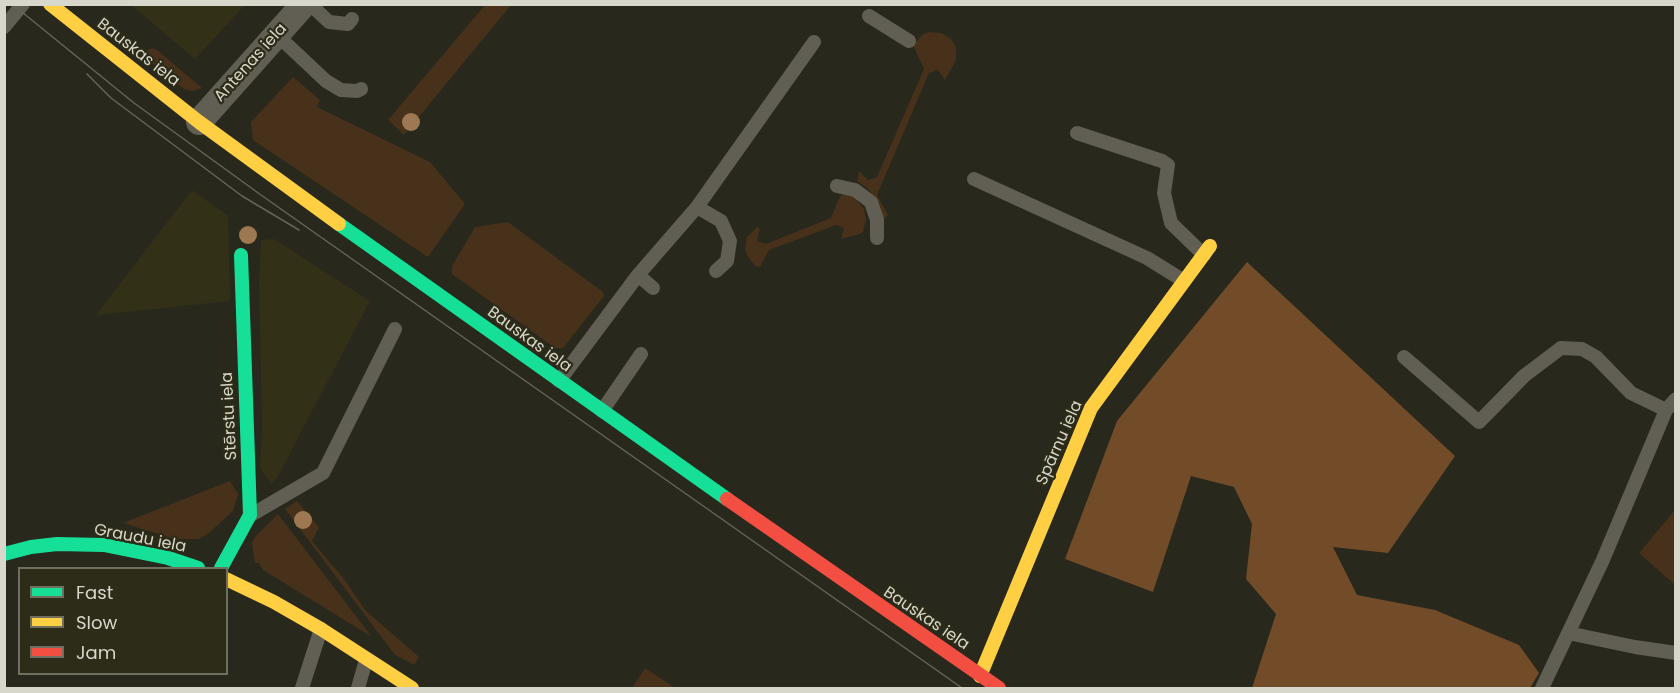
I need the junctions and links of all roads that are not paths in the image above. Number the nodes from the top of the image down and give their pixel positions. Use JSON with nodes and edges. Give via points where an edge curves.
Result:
{"nodes":[{"id":1,"x":23,"y":4,"type":"edge"},
{"id":2,"x":51,"y":4,"type":"edge"},
{"id":3,"x":304,"y":4,"type":"edge"},
{"id":4,"x":310,"y":4,"type":"edge"},
{"id":5,"x":869,"y":16,"type":"dead end"},
{"id":6,"x":352,"y":19,"type":"dead end"},
{"id":7,"x":4,"y":27,"type":"edge"},
{"id":8,"x":277,"y":35,"type":"junction"},
{"id":9,"x":909,"y":41,"type":"dead end"},
{"id":10,"x":814,"y":42,"type":"dead end"},
{"id":11,"x":361,"y":89,"type":"dead end"},
{"id":12,"x":199,"y":122,"type":"junction"},
{"id":13,"x":1077,"y":133,"type":"dead end"},
{"id":14,"x":974,"y":179,"type":"dead end"},
{"id":15,"x":837,"y":186,"type":"dead end"},
{"id":16,"x":697,"y":207,"type":"junction"},
{"id":17,"x":877,"y":238,"type":"dead end"},
{"id":18,"x":1207,"y":250,"type":"joint"},
{"id":19,"x":241,"y":255,"type":"dead end"},
{"id":20,"x":716,"y":270,"type":"dead end"},
{"id":21,"x":638,"y":275,"type":"junction"},
{"id":22,"x":1184,"y":282,"type":"junction"},
{"id":23,"x":653,"y":288,"type":"dead end"},
{"id":24,"x":394,"y":329,"type":"dead end"},
{"id":25,"x":641,"y":354,"type":"dead end"},
{"id":26,"x":1404,"y":357,"type":"dead end"},
{"id":27,"x":559,"y":381,"type":"junction"},
{"id":28,"x":1671,"y":405,"type":"edge"},
{"id":29,"x":602,"y":411,"type":"junction"},
{"id":30,"x":250,"y":515,"type":"junction"},
{"id":31,"x":4,"y":554,"type":"edge"},
{"id":32,"x":195,"y":567,"type":"edge"},
{"id":33,"x":222,"y":567,"type":"edge"},
{"id":34,"x":228,"y":580,"type":"edge"},
{"id":35,"x":321,"y":629,"type":"junction"},
{"id":36,"x":1568,"y":633,"type":"junction"},
{"id":37,"x":1676,"y":653,"type":"edge"},
{"id":38,"x":367,"y":658,"type":"junction"},
{"id":39,"x":980,"y":676,"type":"junction"},
{"id":40,"x":302,"y":688,"type":"edge"},
{"id":41,"x":358,"y":688,"type":"edge"},
{"id":42,"x":412,"y":688,"type":"edge"},
{"id":43,"x":999,"y":688,"type":"edge"},
{"id":44,"x":1542,"y":688,"type":"edge"}],
"edges":[{"from":1,"to":7,"type":"lane"},
{"from":2,"to":12,"type":"street","name":"Bauskas iela"},
{"from":3,"to":8,"type":"street","name":"Antenas iela"},
{"from":4,"to":6,"type":"lane","via":[[329,22],[348,24]]},
{"from":5,"to":9,"type":"lane"},
{"from":8,"to":11,"type":"lane","via":[[326,81],[341,90]]},
{"from":8,"to":12,"type":"street","name":"Antenas iela"},
{"from":10,"to":16,"type":"lane"},
{"from":12,"to":27,"type":"street","name":"Bauskas iela"},
{"from":13,"to":18,"type":"lane","via":[[1168,165],[1164,193],[1171,223]]},
{"from":14,"to":22,"type":"lane","via":[[1147,258]]},
{"from":15,"to":17,"type":"lane","via":[[855,190],[871,201]]},
{"from":16,"to":20,"type":"lane","via":[[721,221],[730,241],[727,261]]},
{"from":16,"to":21,"type":"lane"},
{"from":18,"to":22,"type":"street","name":"Spārnu iela"},
{"from":19,"to":30,"type":"street","name":"Stērstu iela"},
{"from":21,"to":23,"type":"lane"},
{"from":21,"to":27,"type":"lane"},
{"from":22,"to":39,"type":"street","name":"Spārnu iela","via":[[1091,408]]},
{"from":24,"to":30,"type":"lane","via":[[323,472]]},
{"from":25,"to":29,"type":"lane"},
{"from":26,"to":28,"type":"lane","via":[[1479,422],[1524,376],[1562,348],[1581,349],[1596,357],[1631,393]]},
{"from":27,"to":29,"type":"street","name":"Bauskas iela"},
{"from":28,"to":36,"type":"lane"},
{"from":29,"to":39,"type":"street","name":"Bauskas iela"},
{"from":30,"to":33,"type":"street"},
{"from":31,"to":32,"type":"street","name":"Graudu iela","via":[[57,544],[104,545]]},
{"from":34,"to":35,"type":"street"},
{"from":35,"to":38,"type":"street"},
{"from":35,"to":40,"type":"lane"},
{"from":36,"to":37,"type":"lane"},
{"from":36,"to":44,"type":"lane"},
{"from":38,"to":41,"type":"lane"},
{"from":38,"to":42,"type":"street"},
{"from":39,"to":43,"type":"street","name":"Bauskas iela"}]}
